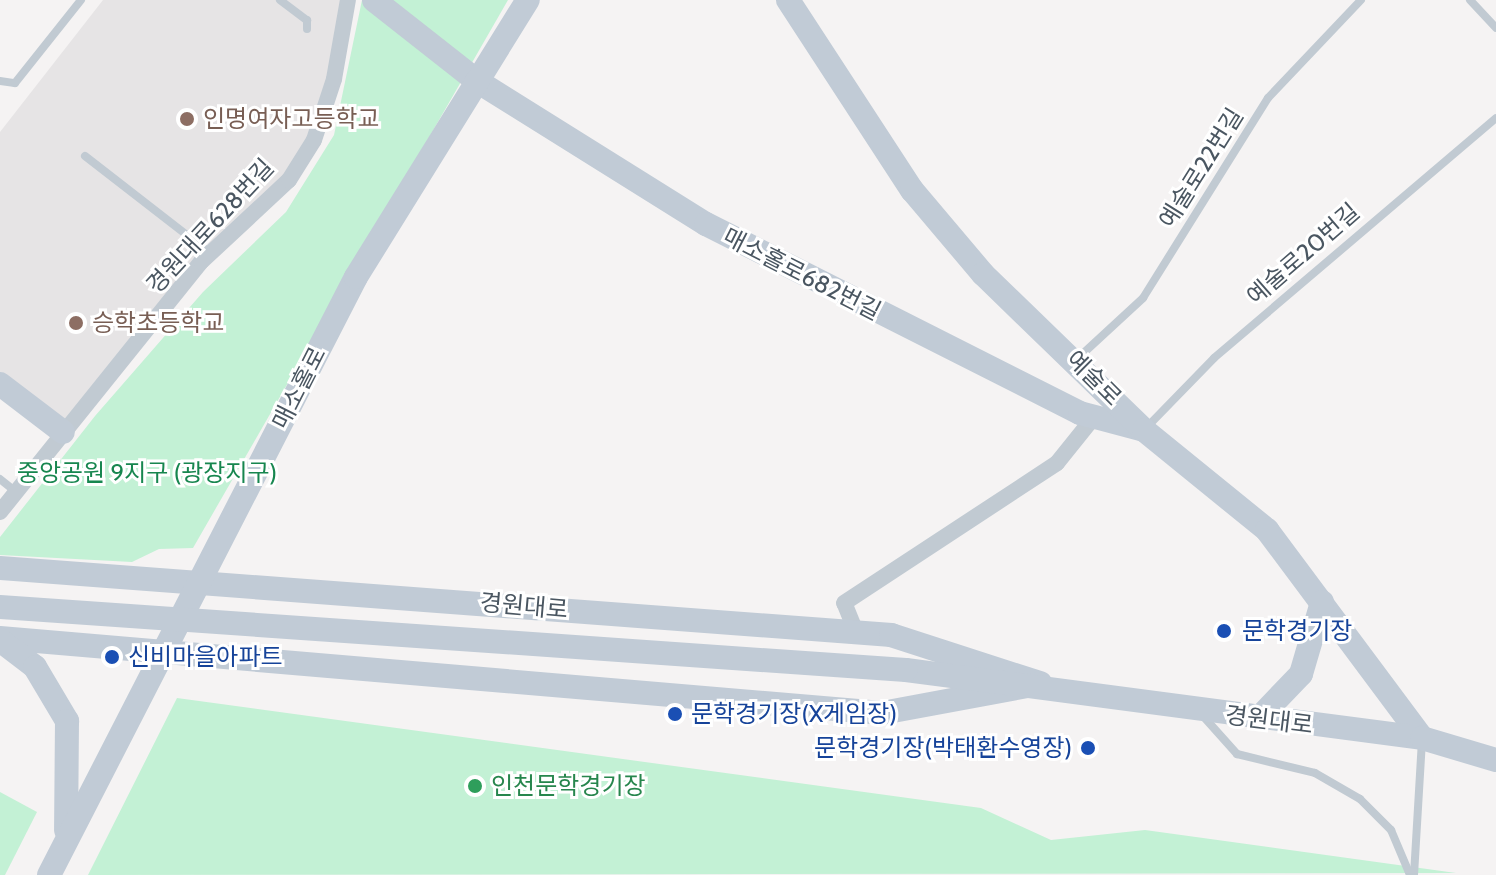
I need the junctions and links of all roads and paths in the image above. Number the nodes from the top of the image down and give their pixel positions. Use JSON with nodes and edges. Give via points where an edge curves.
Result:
{"nodes":[{"id":1,"x":81,"y":0,"type":"edge"},
{"id":2,"x":280,"y":0,"type":"edge"},
{"id":3,"x":348,"y":0,"type":"edge"},
{"id":4,"x":374,"y":0,"type":"edge"},
{"id":5,"x":528,"y":0,"type":"edge"},
{"id":6,"x":788,"y":0,"type":"edge"},
{"id":7,"x":1361,"y":0,"type":"edge"},
{"id":8,"x":1470,"y":0,"type":"edge"},
{"id":9,"x":1496,"y":28,"type":"edge"},
{"id":10,"x":307,"y":29,"type":"dead end"},
{"id":11,"x":0,"y":81,"type":"edge"},
{"id":12,"x":477,"y":81,"type":"junction"},
{"id":13,"x":1496,"y":118,"type":"edge"},
{"id":14,"x":85,"y":156,"type":"dead end"},
{"id":15,"x":211,"y":253,"type":"junction"},
{"id":16,"x":1077,"y":359,"type":"junction"},
{"id":17,"x":0,"y":384,"type":"edge"},
{"id":18,"x":1094,"y":417,"type":"junction"},
{"id":19,"x":1144,"y":430,"type":"junction"},
{"id":20,"x":63,"y":432,"type":"junction"},
{"id":21,"x":0,"y":479,"type":"edge"},
{"id":22,"x":16,"y":492,"type":"junction"},
{"id":23,"x":0,"y":512,"type":"edge"},
{"id":24,"x":0,"y":568,"type":"edge"},
{"id":25,"x":200,"y":580,"type":"junction"},
{"id":26,"x":1322,"y":602,"type":"junction"},
{"id":27,"x":0,"y":607,"type":"edge"},
{"id":28,"x":856,"y":632,"type":"junction"},
{"id":29,"x":0,"y":639,"type":"edge"},
{"id":30,"x":165,"y":650,"type":"junction"},
{"id":31,"x":1040,"y":683,"type":"junction"},
{"id":32,"x":1199,"y":712,"type":"junction"},
{"id":33,"x":1258,"y":719,"type":"junction"},
{"id":34,"x":1422,"y":738,"type":"junction"},
{"id":35,"x":1496,"y":760,"type":"edge"},
{"id":36,"x":64,"y":845,"type":"junction"},
{"id":37,"x":49,"y":875,"type":"edge"},
{"id":38,"x":1412,"y":875,"type":"edge"}],
"edges":[{"from":1,"to":11,"type":"lane","via":[[15,83]]},
{"from":2,"to":10,"type":"lane","via":[[307,20]]},
{"from":3,"to":15,"type":"street","name":"경원대로628번길","via":[[314,140],[289,180]]},
{"from":4,"to":12,"type":"main road","name":"매소홀로682번길"},
{"from":5,"to":12,"type":"main road","name":"매소홀로"},
{"from":6,"to":16,"type":"main road","name":"예술로","via":[[912,190],[983,274]]},
{"from":7,"to":16,"type":"lane","name":"예술로22번길","via":[[1268,98],[1143,298]]},
{"from":8,"to":9,"type":"lane"},
{"from":12,"to":18,"type":"main road","name":"매소홀로682번길","via":[[706,224]]},
{"from":12,"to":25,"type":"main road","name":"매소홀로","via":[[356,277]]},
{"from":13,"to":19,"type":"lane","name":"예술로20번길","via":[[1214,358]]},
{"from":14,"to":15,"type":"lane"},
{"from":15,"to":20,"type":"street","name":"경원대로628번길"},
{"from":16,"to":19,"type":"main road","name":"예술로"},
{"from":17,"to":20,"type":"main road"},
{"from":18,"to":19,"type":"main road","name":"매소홀로682번길"},
{"from":18,"to":28,"type":"street","via":[[1057,463],[844,603]]},
{"from":19,"to":26,"type":"main road","name":"예술로","via":[[1267,530]]},
{"from":20,"to":22,"type":"street","name":"경원대로628번길"},
{"from":21,"to":22,"type":"lane"},
{"from":22,"to":23,"type":"street","name":"경원대로628번길"},
{"from":24,"to":25,"type":"main road","name":"경원대로"},
{"from":25,"to":28,"type":"main road","name":"경원대로"},
{"from":25,"to":30,"type":"main road","name":"매소홀로"},
{"from":26,"to":33,"type":"main road","via":[[1301,674]]},
{"from":26,"to":34,"type":"main road","name":"예술로"},
{"from":27,"to":31,"type":"main road","name":"경원대로","bridge":true},
{"from":28,"to":31,"type":"main road","name":"경원대로","via":[[891,635]]},
{"from":29,"to":30,"type":"main road","name":"경원대로"},
{"from":29,"to":36,"type":"main road","via":[[35,667],[67,721],[72,755]]},
{"from":30,"to":31,"type":"main road","name":"경원대로","via":[[882,713]]},
{"from":30,"to":36,"type":"main road","name":"매소홀로"},
{"from":31,"to":32,"type":"main road","name":"경원대로"},
{"from":32,"to":33,"type":"main road","name":"경원대로"},
{"from":32,"to":38,"type":"lane","via":[[1237,754],[1315,773],[1360,799],[1391,830]]},
{"from":33,"to":34,"type":"main road","name":"경원대로"},
{"from":34,"to":35,"type":"main road","name":"경원대로"},
{"from":34,"to":38,"type":"lane"},
{"from":36,"to":37,"type":"main road","name":"매소홀로"}]}
